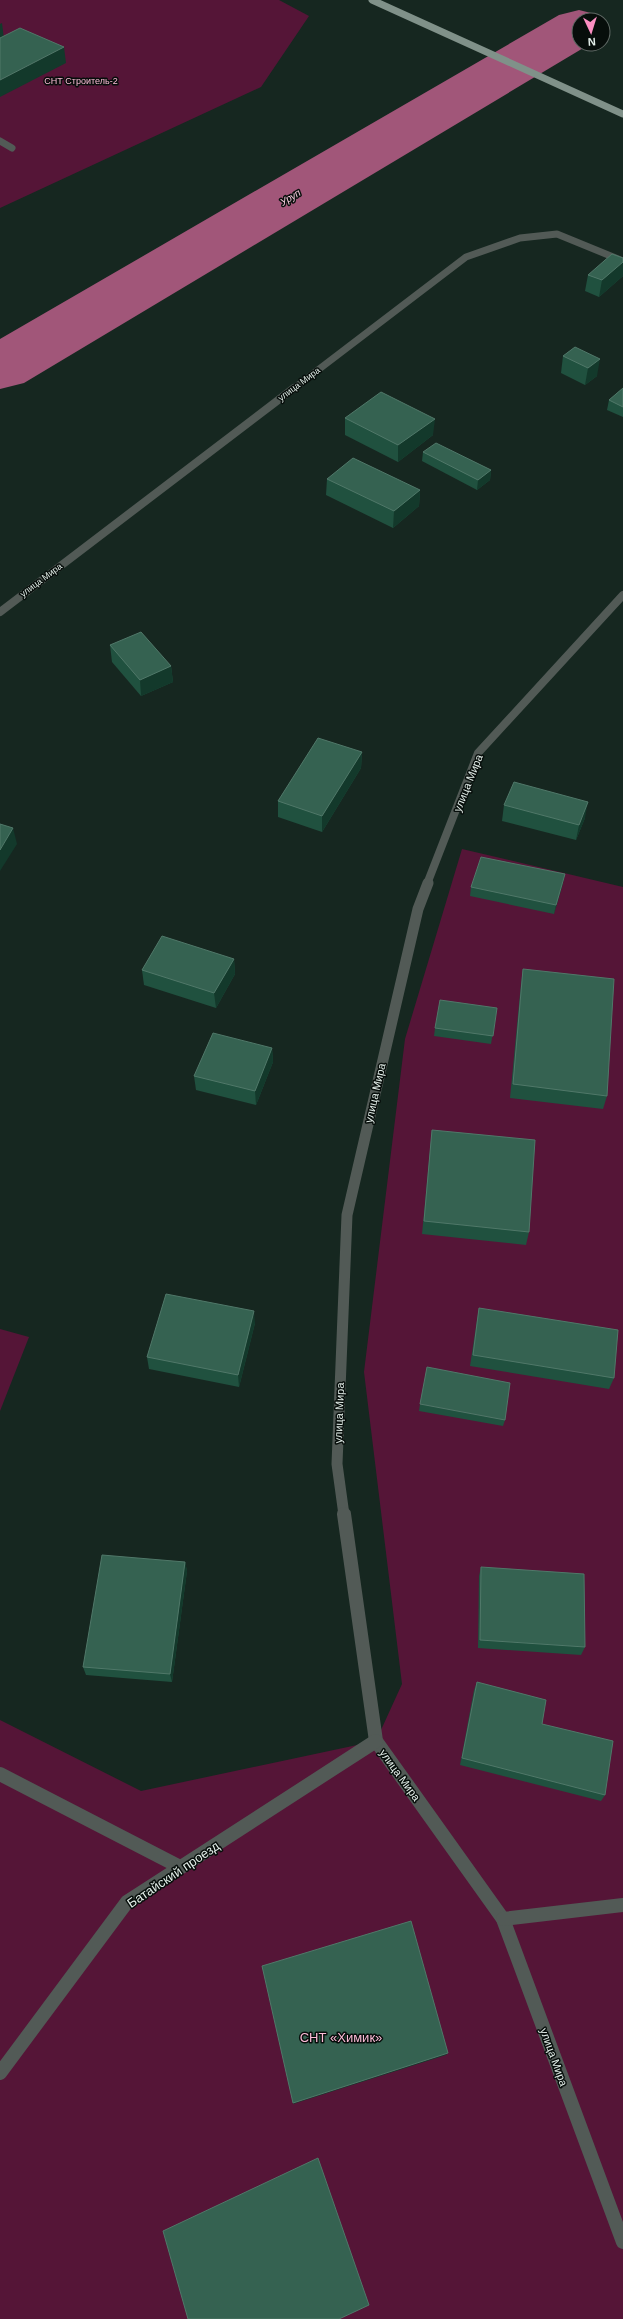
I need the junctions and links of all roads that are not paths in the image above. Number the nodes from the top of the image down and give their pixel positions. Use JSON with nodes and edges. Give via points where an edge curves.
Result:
{"nodes":[{"id":1,"x":372,"y":0,"type":"edge"},
{"id":2,"x":623,"y":114,"type":"edge"},
{"id":3,"x":0,"y":141,"type":"edge"},
{"id":4,"x":12,"y":148,"type":"dead end"},
{"id":5,"x":623,"y":261,"type":"edge"},
{"id":6,"x":623,"y":595,"type":"edge"},
{"id":7,"x":0,"y":612,"type":"edge"},
{"id":8,"x":376,"y":1741,"type":"junction"},
{"id":9,"x":0,"y":1774,"type":"edge"},
{"id":10,"x":180,"y":1867,"type":"junction"},
{"id":11,"x":623,"y":1905,"type":"edge"},
{"id":12,"x":503,"y":1919,"type":"junction"},
{"id":13,"x":0,"y":2073,"type":"edge"},
{"id":14,"x":623,"y":2242,"type":"edge"}],
"edges":[{"from":1,"to":2,"type":"main road"},
{"from":3,"to":4,"type":"street"},
{"from":5,"to":7,"type":"street","name":"улица Мира","via":[[557,234],[520,238],[466,257]]},
{"from":6,"to":8,"type":"street","name":"улица Мира","via":[[478,754],[418,909],[347,1214],[337,1464]]},
{"from":8,"to":10,"type":"street","name":"Батайский проезд"},
{"from":8,"to":12,"type":"street","name":"улица Мира"},
{"from":9,"to":10,"type":"street"},
{"from":10,"to":13,"type":"street","name":"Батайский проезд","via":[[127,1902]]},
{"from":11,"to":12,"type":"street"},
{"from":12,"to":14,"type":"street","name":"улица Мира"}]}
